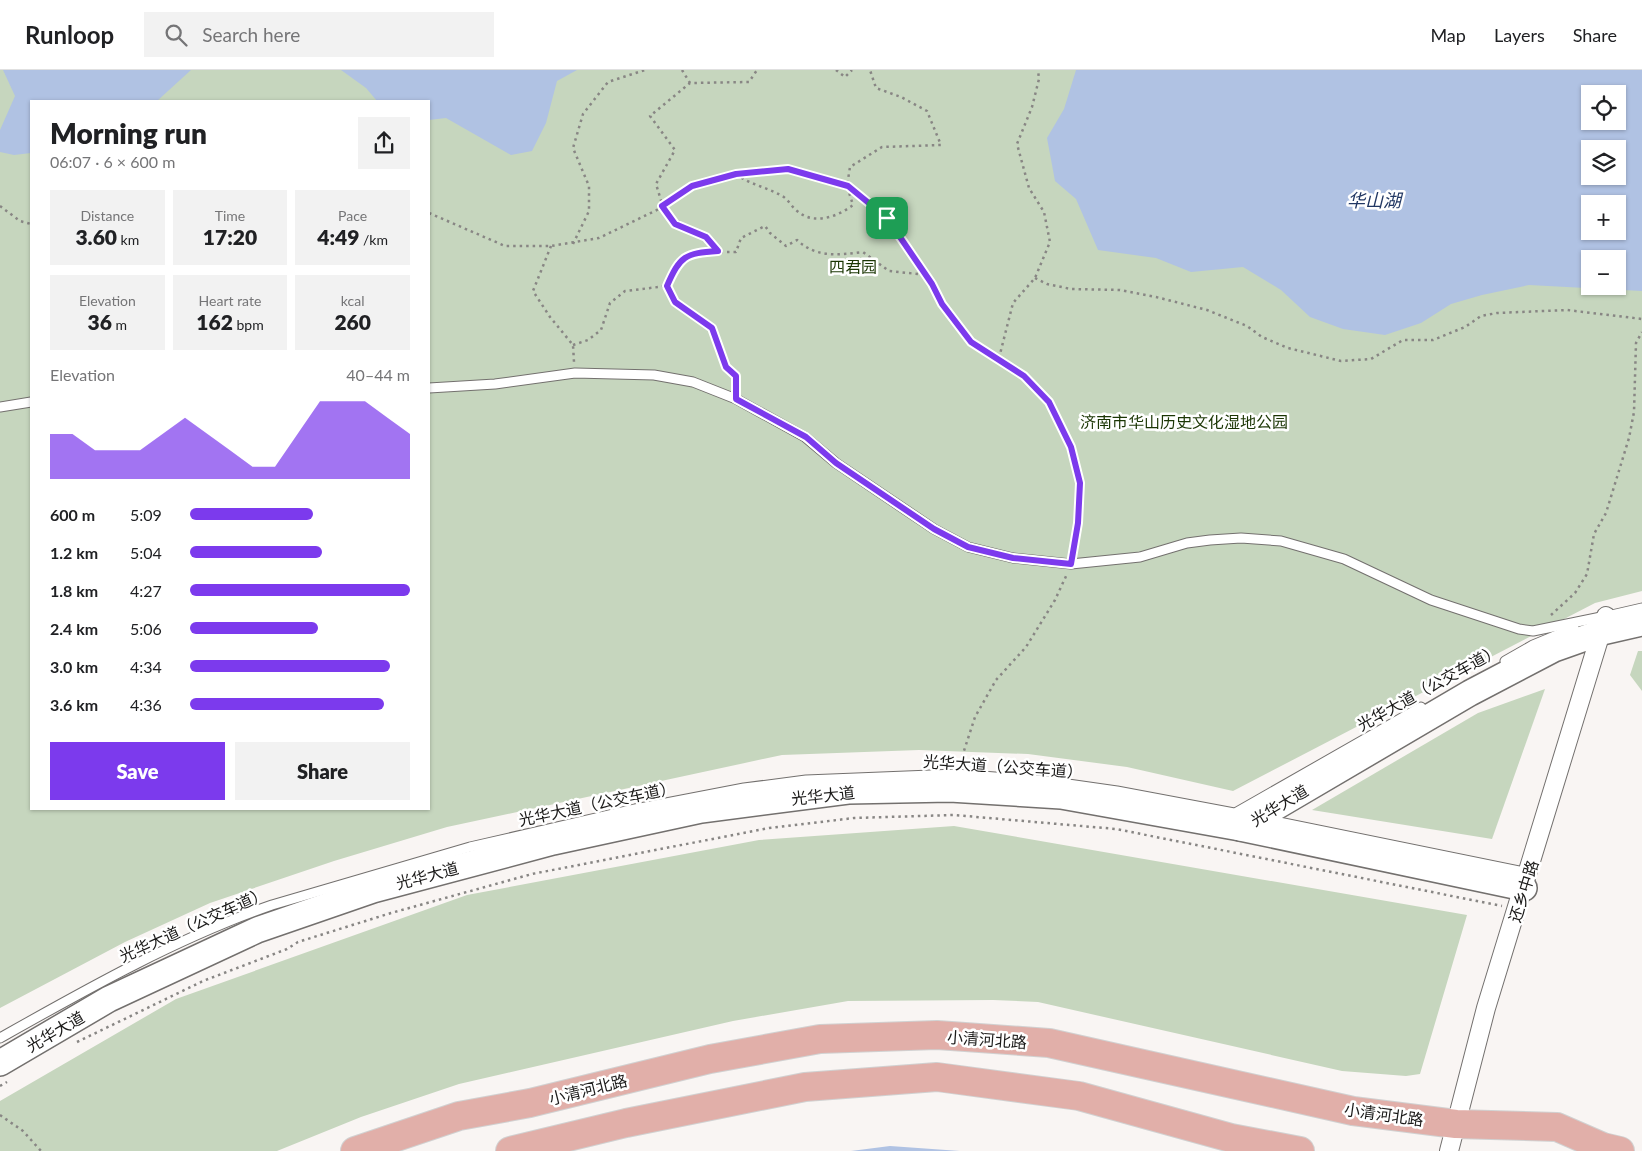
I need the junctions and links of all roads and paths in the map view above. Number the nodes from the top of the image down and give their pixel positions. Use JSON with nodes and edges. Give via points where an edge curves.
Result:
{"nodes":[{"id":1,"x":644,"y":70,"type":"edge"},
{"id":2,"x":682,"y":70,"type":"edge"},
{"id":3,"x":757,"y":70,"type":"edge"},
{"id":4,"x":836,"y":70,"type":"edge"},
{"id":5,"x":852,"y":70,"type":"edge"},
{"id":6,"x":870,"y":70,"type":"edge"},
{"id":7,"x":1038,"y":70,"type":"edge"},
{"id":8,"x":690,"y":83,"type":"junction"},
{"id":9,"x":736,"y":174,"type":"junction"},
{"id":10,"x":848,"y":186,"type":"junction"},
{"id":11,"x":0,"y":206,"type":"edge"},
{"id":12,"x":662,"y":206,"type":"junction"},
{"id":13,"x":430,"y":213,"type":"edge"},
{"id":14,"x":30,"y":224,"type":"edge"},
{"id":15,"x":573,"y":244,"type":"junction"},
{"id":16,"x":551,"y":246,"type":"junction"},
{"id":17,"x":718,"y":251,"type":"junction"},
{"id":18,"x":927,"y":275,"type":"junction"},
{"id":19,"x":1035,"y":278,"type":"junction"},
{"id":20,"x":667,"y":286,"type":"junction"},
{"id":21,"x":1642,"y":319,"type":"edge"},
{"id":22,"x":1642,"y":332,"type":"edge"},
{"id":23,"x":573,"y":345,"type":"junction"},
{"id":24,"x":999,"y":358,"type":"junction"},
{"id":25,"x":575,"y":374,"type":"junction"},
{"id":26,"x":430,"y":388,"type":"edge"},
{"id":27,"x":736,"y":399,"type":"junction"},
{"id":28,"x":30,"y":402,"type":"edge"},
{"id":29,"x":0,"y":407,"type":"edge"},
{"id":30,"x":1071,"y":564,"type":"junction"},
{"id":31,"x":1642,"y":608,"type":"edge"},
{"id":32,"x":1642,"y":623,"type":"edge"},
{"id":33,"x":1604,"y":624,"type":"junction"},
{"id":34,"x":1534,"y":631,"type":"junction"},
{"id":35,"x":1500,"y":664,"type":"dead end"},
{"id":36,"x":1432,"y":702,"type":"dead end"},
{"id":37,"x":956,"y":774,"type":"junction"},
{"id":38,"x":1245,"y":819,"type":"junction"},
{"id":39,"x":1524,"y":890,"type":"junction"},
{"id":40,"x":0,"y":1038,"type":"edge"},
{"id":41,"x":73,"y":1044,"type":"dead end"},
{"id":42,"x":4,"y":1072,"type":"edge"},
{"id":43,"x":0,"y":1086,"type":"edge"},
{"id":44,"x":0,"y":1115,"type":"edge"},
{"id":45,"x":1456,"y":1124,"type":"junction"},
{"id":46,"x":41,"y":1151,"type":"edge"},
{"id":47,"x":355,"y":1151,"type":"edge"},
{"id":48,"x":510,"y":1151,"type":"edge"},
{"id":49,"x":1300,"y":1151,"type":"edge"},
{"id":50,"x":1449,"y":1151,"type":"edge"},
{"id":51,"x":1620,"y":1151,"type":"edge"}],
"edges":[{"from":1,"to":15,"type":"path","via":[[608,82],[583,114],[573,148],[589,186],[589,212]]},
{"from":2,"to":8,"type":"path"},
{"from":3,"to":8,"type":"path","via":[[749,82]]},
{"from":4,"to":5,"type":"path","via":[[845,76]]},
{"from":6,"to":10,"type":"path","via":[[876,88],[927,111],[941,145],[882,147],[850,167]]},
{"from":7,"to":19,"type":"path","via":[[1032,107],[1016,144],[1029,188],[1044,212],[1050,242]]},
{"from":8,"to":12,"type":"path","via":[[650,116],[675,150],[656,184]]},
{"from":9,"to":10,"type":"path","via":[[788,169]]},
{"from":9,"to":10,"type":"path","via":[[746,182],[784,196],[796,212],[814,219],[839,215],[853,205]]},
{"from":9,"to":12,"type":"path","via":[[692,186]]},
{"from":10,"to":18,"type":"path","via":[[887,218]]},
{"from":11,"to":14,"type":"path","via":[[20,221]]},
{"from":12,"to":15,"type":"path","via":[[599,238]]},
{"from":12,"to":17,"type":"path","via":[[675,224],[706,237]]},
{"from":13,"to":16,"type":"path","via":[[505,246]]},
{"from":15,"to":16,"type":"path"},
{"from":16,"to":23,"type":"path","via":[[533,291]]},
{"from":17,"to":18,"type":"path","via":[[736,252],[741,238],[765,226],[786,246],[797,240],[806,249],[830,256],[863,252],[889,271]]},
{"from":17,"to":20,"type":"path","via":[[696,252],[678,262]]},
{"from":18,"to":24,"type":"path","via":[[942,304],[971,342]]},
{"from":19,"to":21,"type":"path","via":[[1071,289],[1120,290],[1207,310],[1247,326],[1262,337],[1288,348],[1341,361],[1371,359],[1403,340],[1433,340],[1465,327],[1481,316],[1497,313],[1567,310]]},
{"from":19,"to":24,"type":"path","via":[[1013,303]]},
{"from":20,"to":23,"type":"path","via":[[625,291],[610,303],[602,330]]},
{"from":20,"to":27,"type":"path","via":[[675,302],[712,328],[726,367],[736,376]]},
{"from":22,"to":34,"type":"path","via":[[1636,344],[1634,412],[1629,438],[1606,513],[1594,534],[1587,574],[1575,593]]},
{"from":23,"to":25,"type":"path"},
{"from":24,"to":30,"type":"path","via":[[1024,376],[1049,402],[1071,447],[1080,483]]},
{"from":25,"to":26,"type":"lane"},
{"from":25,"to":27,"type":"lane","via":[[654,376],[693,382]]},
{"from":27,"to":30,"type":"lane","via":[[806,437],[844,469],[934,529],[968,547],[1013,558]]},
{"from":28,"to":29,"type":"lane"},
{"from":30,"to":34,"type":"lane","via":[[1140,557],[1194,542],[1240,538],[1281,541],[1344,559],[1431,600]]},
{"from":30,"to":37,"type":"path","via":[[1055,600],[1026,647],[996,680],[975,717]]},
{"from":31,"to":33,"type":"lane","name":"光华大道（公交车道）"},
{"from":32,"to":33,"type":"main road","name":"光华大道"},
{"from":33,"to":34,"type":"lane"},
{"from":33,"to":35,"type":"lane","name":"光华大道（公交车道）","via":[[1554,636]]},
{"from":33,"to":38,"type":"main road","name":"光华大道","via":[[1470,693]]},
{"from":33,"to":39,"type":"street","name":"还乡中路"},
{"from":36,"to":38,"type":"lane","name":"光华大道（公交车道）"},
{"from":37,"to":38,"type":"lane","name":"光华大道（公交车道）","via":[[1047,781]]},
{"from":37,"to":40,"type":"lane","name":"光华大道（公交车道）","via":[[806,780],[744,788],[635,809],[452,852],[242,915],[71,998]]},
{"from":38,"to":39,"type":"main road"},
{"from":38,"to":42,"type":"main road","name":"光华大道","via":[[1061,796],[950,789],[848,791],[701,810],[468,864],[372,890],[257,930],[109,999]]},
{"from":39,"to":41,"type":"path","via":[[1116,829],[954,815],[854,818],[769,828],[675,845],[462,892],[298,942],[151,1005]]},
{"from":39,"to":45,"type":"street","name":"还乡中路","via":[[1486,1008]]},
{"from":42,"to":43,"type":"path"},
{"from":44,"to":46,"type":"path","via":[[24,1131]]},
{"from":45,"to":47,"type":"main road","name":"小清河北路","via":[[1353,1111],[1049,1044],[937,1035],[820,1039],[710,1060],[530,1103],[459,1116]]},
{"from":45,"to":50,"type":"street","name":"还乡中路"},
{"from":45,"to":51,"type":"main road","name":"小清河北路","via":[[1557,1127]]},
{"from":48,"to":49,"type":"main road","via":[[806,1086],[938,1077],[1079,1096],[1231,1138]]}]}
